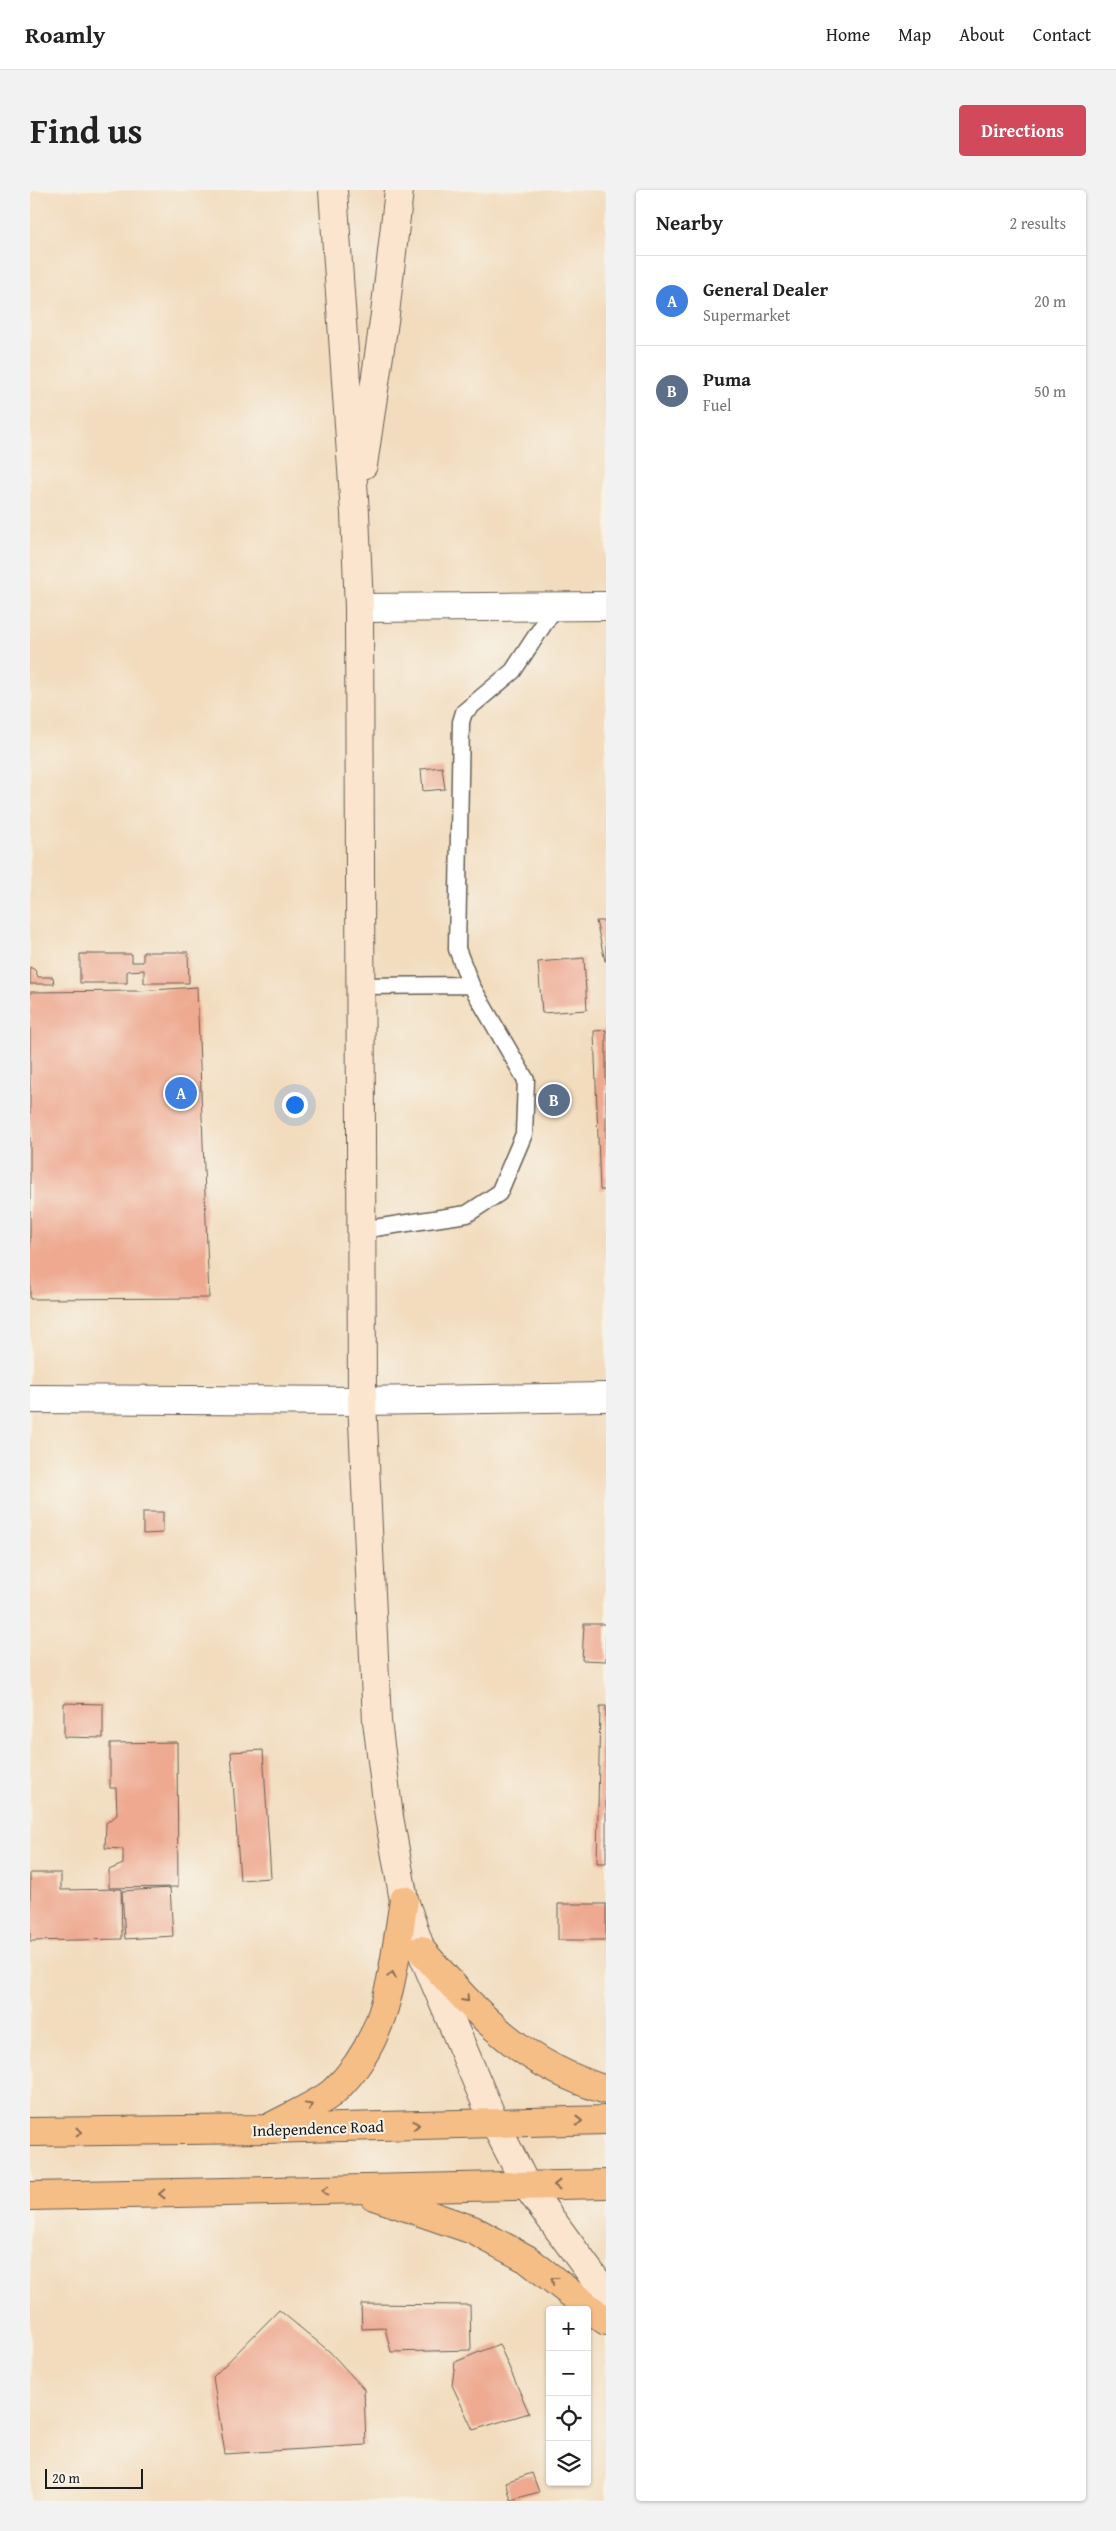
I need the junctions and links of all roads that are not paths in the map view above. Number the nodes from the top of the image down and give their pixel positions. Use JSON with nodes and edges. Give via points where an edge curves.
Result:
{"nodes":[{"id":1,"x":333,"y":190,"type":"edge"},
{"id":2,"x":399,"y":190,"type":"edge"},
{"id":3,"x":355,"y":513,"type":"junction"},
{"id":4,"x":606,"y":606,"type":"edge"},
{"id":5,"x":555,"y":607,"type":"junction"},
{"id":6,"x":359,"y":608,"type":"junction"},
{"id":7,"x":471,"y":985,"type":"junction"},
{"id":8,"x":360,"y":986,"type":"junction"},
{"id":9,"x":361,"y":1230,"type":"junction"},
{"id":10,"x":606,"y":1397,"type":"edge"},
{"id":11,"x":30,"y":1400,"type":"edge"},
{"id":12,"x":362,"y":1401,"type":"junction"},
{"id":13,"x":404,"y":1900,"type":"junction"},
{"id":14,"x":421,"y":1950,"type":"junction"},
{"id":15,"x":606,"y":2090,"type":"edge"},
{"id":16,"x":606,"y":2120,"type":"edge"},
{"id":17,"x":494,"y":2122,"type":"junction"},
{"id":18,"x":266,"y":2130,"type":"junction"},
{"id":19,"x":30,"y":2132,"type":"edge"},
{"id":20,"x":606,"y":2184,"type":"edge"},
{"id":21,"x":526,"y":2185,"type":"junction"},
{"id":22,"x":359,"y":2190,"type":"junction"},
{"id":23,"x":30,"y":2196,"type":"edge"},
{"id":24,"x":606,"y":2294,"type":"edge"},
{"id":25,"x":606,"y":2321,"type":"edge"}],
"edges":[{"from":1,"to":3,"type":"street"},
{"from":2,"to":3,"type":"street","via":[[385,314]]},
{"from":3,"to":6,"type":"street"},
{"from":4,"to":5,"type":"street"},
{"from":5,"to":6,"type":"street"},
{"from":5,"to":7,"type":"lane","via":[[513,671],[464,712],[460,722],[457,949]]},
{"from":6,"to":8,"type":"street"},
{"from":7,"to":8,"type":"lane"},
{"from":7,"to":9,"type":"lane","via":[[526,1080],[524,1134],[506,1180],[499,1193],[467,1214]]},
{"from":8,"to":9,"type":"street"},
{"from":9,"to":12,"type":"street"},
{"from":10,"to":12,"type":"street"},
{"from":11,"to":12,"type":"street"},
{"from":12,"to":13,"type":"street","via":[[377,1721]]},
{"from":13,"to":14,"type":"street"},
{"from":18,"to":13,"type":"main road","one_way":true,"via":[[332,2093],[367,2052],[386,2008]]},
{"from":14,"to":15,"type":"main road","one_way":true,"via":[[484,2020],[527,2054],[578,2081]]},
{"from":14,"to":17,"type":"street"},
{"from":17,"to":16,"type":"main road","name":"Independence Road","one_way":true},
{"from":18,"to":17,"type":"main road","name":"Independence Road","one_way":true},
{"from":17,"to":21,"type":"street"},
{"from":19,"to":18,"type":"main road","name":"Independence Road","one_way":true},
{"from":20,"to":21,"type":"main road","one_way":true},
{"from":21,"to":22,"type":"main road"},
{"from":21,"to":24,"type":"street"},
{"from":22,"to":23,"type":"main road","one_way":true},
{"from":25,"to":22,"type":"main road","one_way":true,"via":[[527,2259],[473,2230]]}]}
